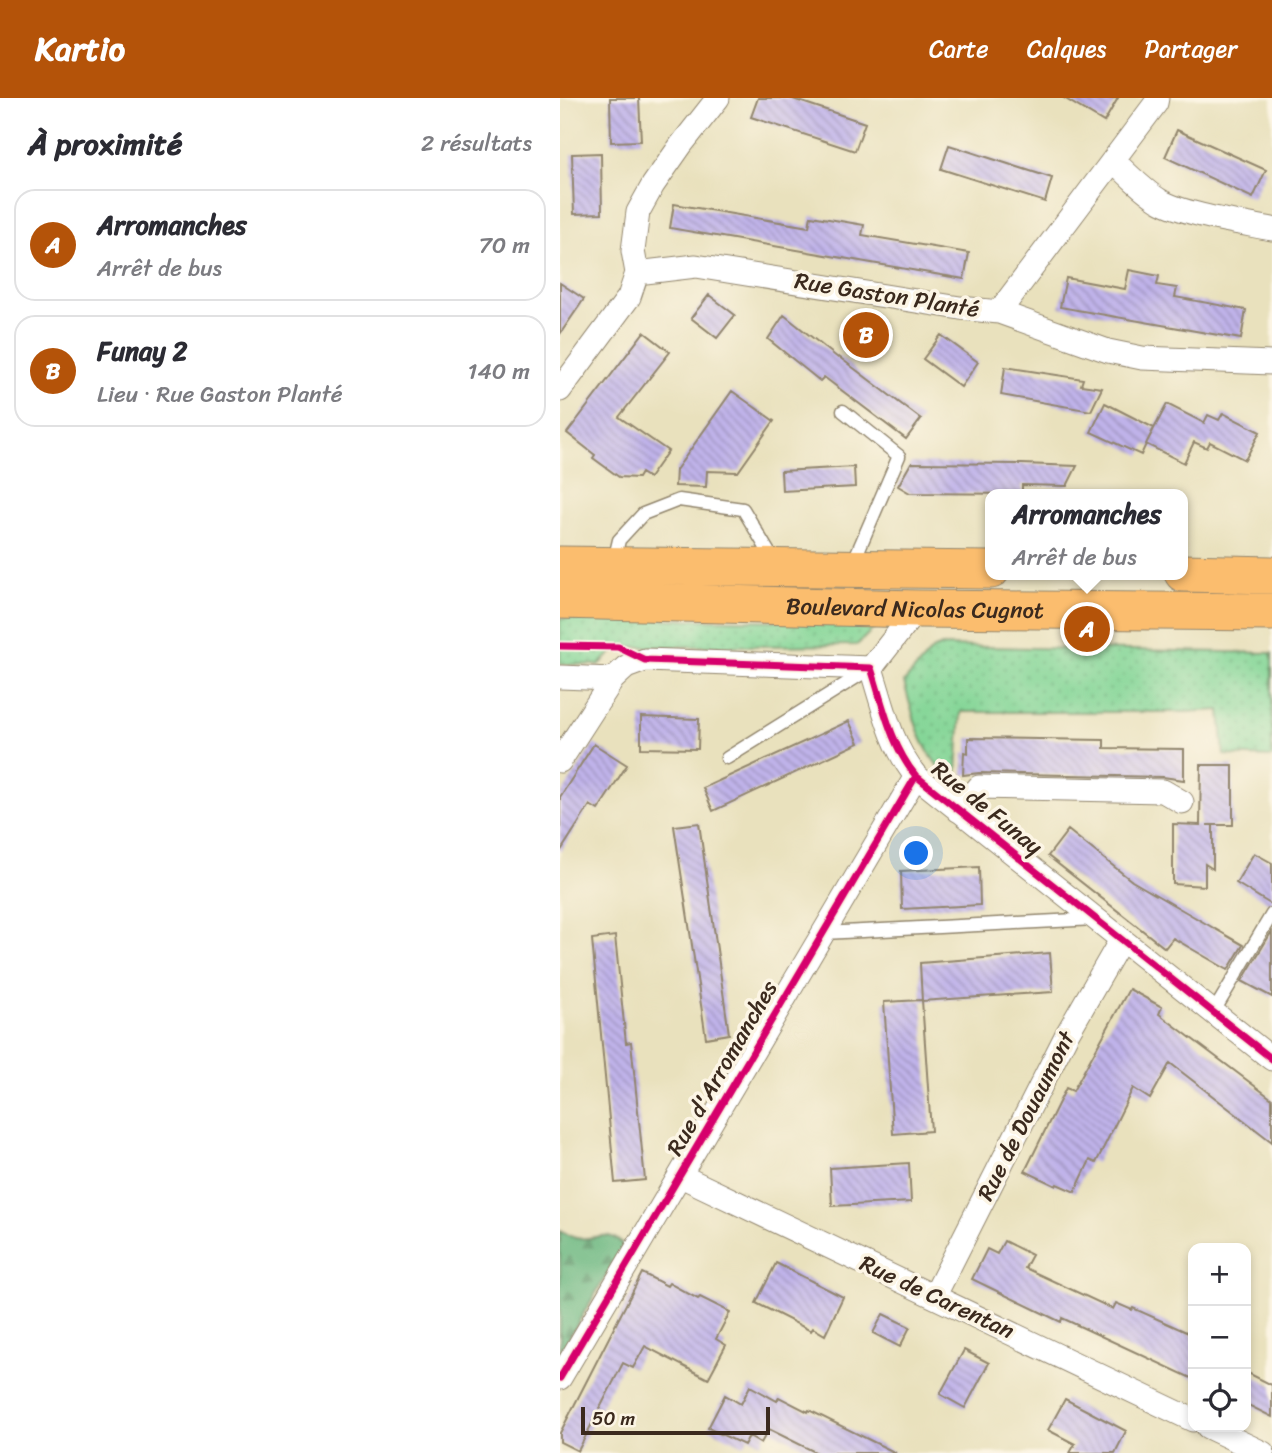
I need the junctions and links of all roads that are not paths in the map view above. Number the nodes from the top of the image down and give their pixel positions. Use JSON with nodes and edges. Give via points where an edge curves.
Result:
{"nodes":[{"id":1,"x":718,"y":98,"type":"edge"},
{"id":2,"x":1157,"y":98,"type":"edge"},
{"id":3,"x":1113,"y":160,"type":"junction"},
{"id":4,"x":1272,"y":229,"type":"edge"},
{"id":5,"x":637,"y":273,"type":"junction"},
{"id":6,"x":999,"y":312,"type":"junction"},
{"id":7,"x":1272,"y":362,"type":"edge"},
{"id":8,"x":560,"y":390,"type":"edge"},
{"id":9,"x":843,"y":411,"type":"dead end"},
{"id":10,"x":560,"y":565,"type":"edge"},
{"id":11,"x":613,"y":565,"type":"junction"},
{"id":12,"x":777,"y":568,"type":"junction"},
{"id":13,"x":851,"y":568,"type":"junction"},
{"id":14,"x":985,"y":570,"type":"edge"},
{"id":15,"x":1188,"y":573,"type":"edge"},
{"id":16,"x":1272,"y":575,"type":"edge"},
{"id":17,"x":560,"y":600,"type":"edge"},
{"id":18,"x":917,"y":609,"type":"junction"},
{"id":19,"x":1272,"y":612,"type":"edge"},
{"id":20,"x":871,"y":668,"type":"junction"},
{"id":21,"x":560,"y":677,"type":"edge"},
{"id":22,"x":613,"y":679,"type":"junction"},
{"id":23,"x":727,"y":758,"type":"dead end"},
{"id":24,"x":560,"y":761,"type":"edge"},
{"id":25,"x":916,"y":776,"type":"junction"},
{"id":26,"x":1182,"y":802,"type":"dead end"},
{"id":27,"x":959,"y":811,"type":"junction"},
{"id":28,"x":1272,"y":914,"type":"edge"},
{"id":29,"x":1095,"y":919,"type":"junction"},
{"id":30,"x":824,"y":933,"type":"junction"},
{"id":31,"x":1121,"y":940,"type":"junction"},
{"id":32,"x":1213,"y":1013,"type":"junction"},
{"id":33,"x":1272,"y":1059,"type":"edge"},
{"id":34,"x":681,"y":1176,"type":"junction"},
{"id":35,"x":935,"y":1296,"type":"junction"},
{"id":36,"x":560,"y":1378,"type":"edge"},
{"id":37,"x":1188,"y":1418,"type":"edge"},
{"id":38,"x":1219,"y":1432,"type":"edge"},
{"id":39,"x":1263,"y":1453,"type":"edge"}],
"edges":[{"from":1,"to":5,"type":"street","via":[[638,212],[633,251]]},
{"from":2,"to":3,"type":"street","name":"Rue Gaston Planté"},
{"from":3,"to":4,"type":"street","via":[[1161,202]]},
{"from":3,"to":6,"type":"street","name":"Rue Gaston Planté"},
{"from":5,"to":6,"type":"street","name":"Rue Gaston Planté","via":[[696,266]]},
{"from":5,"to":8,"type":"street","via":[[629,297]]},
{"from":6,"to":7,"type":"street","via":[[1108,351],[1142,358]]},
{"from":9,"to":13,"type":"lane","name":"Boulevard Nicolas Cugnot","via":[[898,456]]},
{"from":10,"to":11,"type":"main road","name":"Boulevard Nicolas Cugnot"},
{"from":11,"to":12,"type":"main road","name":"Boulevard Nicolas Cugnot"},
{"from":11,"to":12,"type":"lane","via":[[619,540],[643,514],[679,500],[743,509]]},
{"from":12,"to":13,"type":"main road","name":"Boulevard Nicolas Cugnot"},
{"from":13,"to":14,"type":"main road","name":"Boulevard Nicolas Cugnot"},
{"from":15,"to":16,"type":"main road"},
{"from":17,"to":18,"type":"main road","name":"Boulevard Nicolas Cugnot"},
{"from":18,"to":19,"type":"main road","name":"Boulevard Nicolas Cugnot"},
{"from":18,"to":20,"type":"street"},
{"from":20,"to":22,"type":"street","via":[[645,660],[626,667]]},
{"from":20,"to":23,"type":"lane"},
{"from":20,"to":25,"type":"street","name":"Rue de Funay","via":[[903,761]]},
{"from":21,"to":22,"type":"street"},
{"from":22,"to":24,"type":"street"},
{"from":25,"to":27,"type":"street","name":"Rue de Funay"},
{"from":25,"to":30,"type":"street","name":"Rue d'Arromanches"},
{"from":26,"to":27,"type":"street","name":"Rue de Funay","via":[[1163,791],[979,787]]},
{"from":27,"to":29,"type":"street","name":"Rue de Funay"},
{"from":28,"to":32,"type":"lane"},
{"from":29,"to":30,"type":"lane"},
{"from":29,"to":31,"type":"street","name":"Rue de Funay"},
{"from":30,"to":34,"type":"street","name":"Rue d'Arromanches"},
{"from":31,"to":32,"type":"street","name":"Rue de Funay"},
{"from":31,"to":35,"type":"street","name":"Rue de Douaumont","via":[[1067,1034]]},
{"from":32,"to":33,"type":"street","name":"Rue de Funay"},
{"from":34,"to":35,"type":"street","name":"Rue de Carentan"},
{"from":34,"to":36,"type":"street","name":"Rue d'Arromanches"},
{"from":35,"to":37,"type":"street","name":"Rue de Carentan"},
{"from":38,"to":39,"type":"street"}]}
